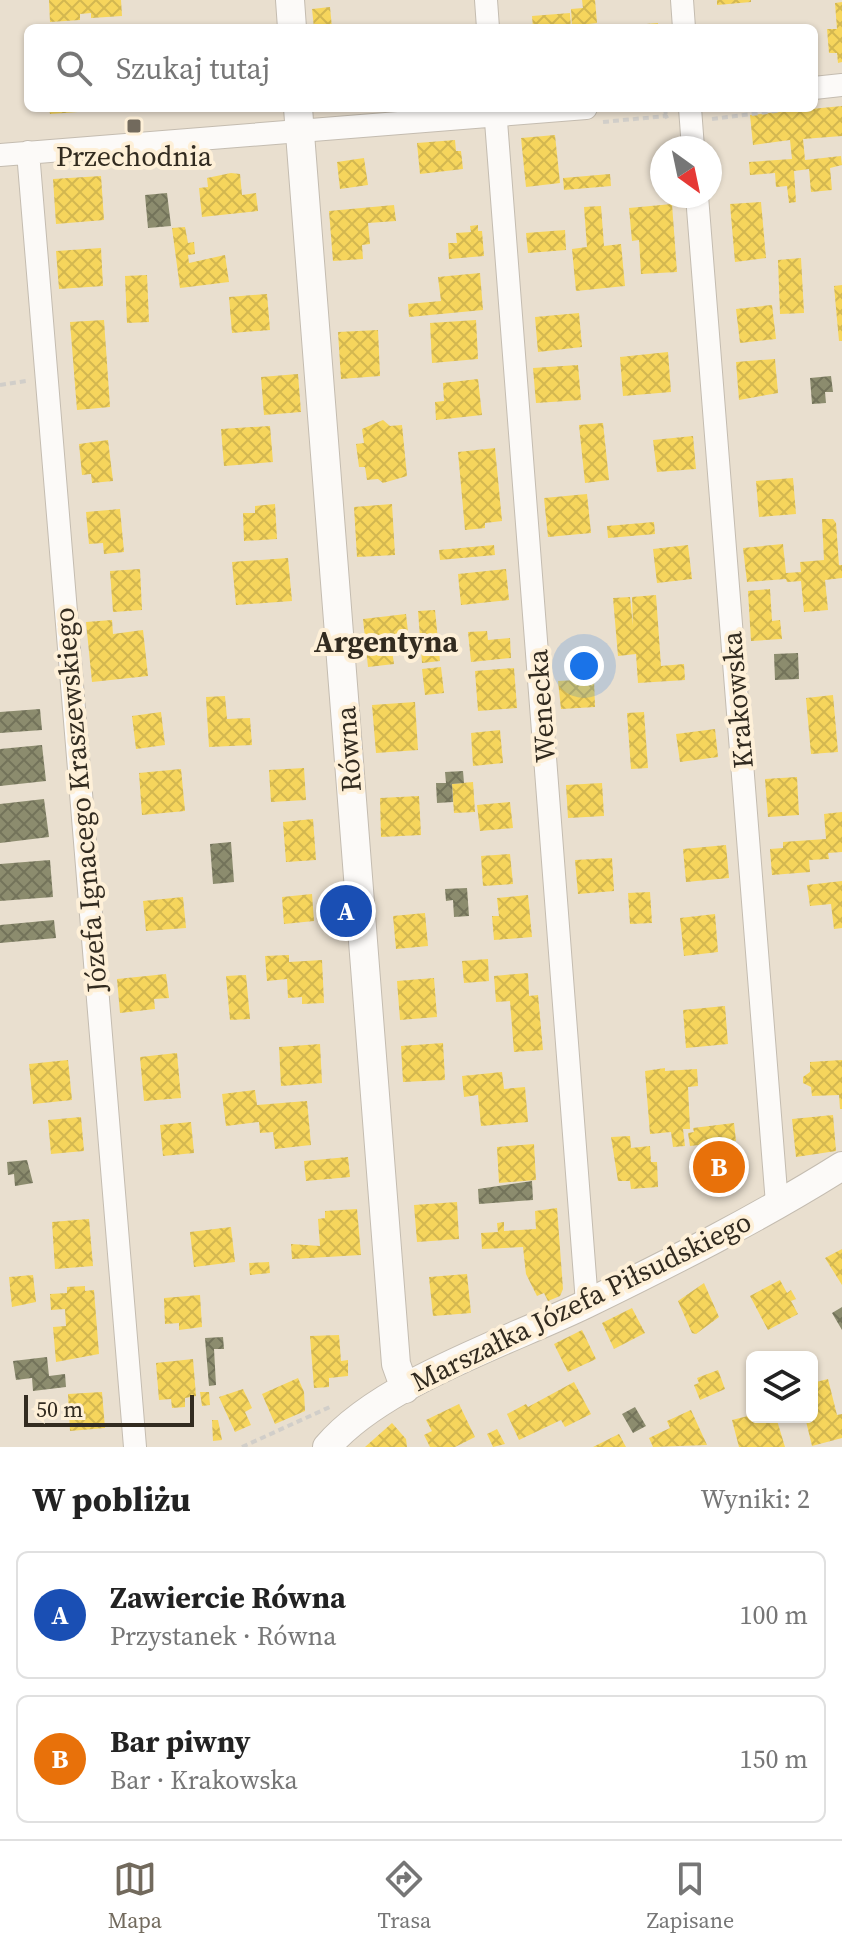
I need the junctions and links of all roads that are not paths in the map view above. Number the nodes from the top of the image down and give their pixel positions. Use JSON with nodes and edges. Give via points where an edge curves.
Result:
{"nodes":[{"id":1,"x":290,"y":0,"type":"edge"},
{"id":2,"x":486,"y":0,"type":"edge"},
{"id":3,"x":682,"y":0,"type":"edge"},
{"id":4,"x":292,"y":24,"type":"edge"},
{"id":5,"x":488,"y":24,"type":"edge"},
{"id":6,"x":684,"y":24,"type":"edge"},
{"id":7,"x":842,"y":85,"type":"edge"},
{"id":8,"x":818,"y":88,"type":"edge"},
{"id":9,"x":495,"y":112,"type":"edge"},
{"id":10,"x":690,"y":112,"type":"edge"},
{"id":11,"x":299,"y":119,"type":"edge"},
{"id":12,"x":692,"y":136,"type":"edge"},
{"id":13,"x":28,"y":152,"type":"junction"},
{"id":14,"x":0,"y":155,"type":"edge"},
{"id":15,"x":698,"y":208,"type":"edge"},
{"id":16,"x":842,"y":1166,"type":"edge"},
{"id":17,"x":777,"y":1204,"type":"junction"},
{"id":18,"x":587,"y":1303,"type":"junction"},
{"id":19,"x":405,"y":1389,"type":"junction"},
{"id":20,"x":135,"y":1447,"type":"edge"},
{"id":21,"x":327,"y":1447,"type":"edge"}],
"edges":[{"from":1,"to":4,"type":"street"},
{"from":2,"to":5,"type":"street"},
{"from":3,"to":6,"type":"street"},
{"from":7,"to":8,"type":"street"},
{"from":9,"to":11,"type":"street"},
{"from":9,"to":18,"type":"street","name":"Wenecka"},
{"from":10,"to":12,"type":"street"},
{"from":11,"to":13,"type":"street"},
{"from":11,"to":19,"type":"street","name":"Równa","via":[[396,1364]]},
{"from":13,"to":14,"type":"street"},
{"from":13,"to":20,"type":"street","name":"Józefa Ignacego Kraszewskiego"},
{"from":15,"to":17,"type":"street","name":"Krakowska"},
{"from":16,"to":17,"type":"street","name":"Marszałka Józefa Piłsudskiego"},
{"from":17,"to":18,"type":"street","name":"Marszałka Józefa Piłsudskiego"},
{"from":18,"to":19,"type":"street","name":"Marszałka Józefa Piłsudskiego"},
{"from":19,"to":21,"type":"street","name":"Marszałka Józefa Piłsudskiego"}]}
